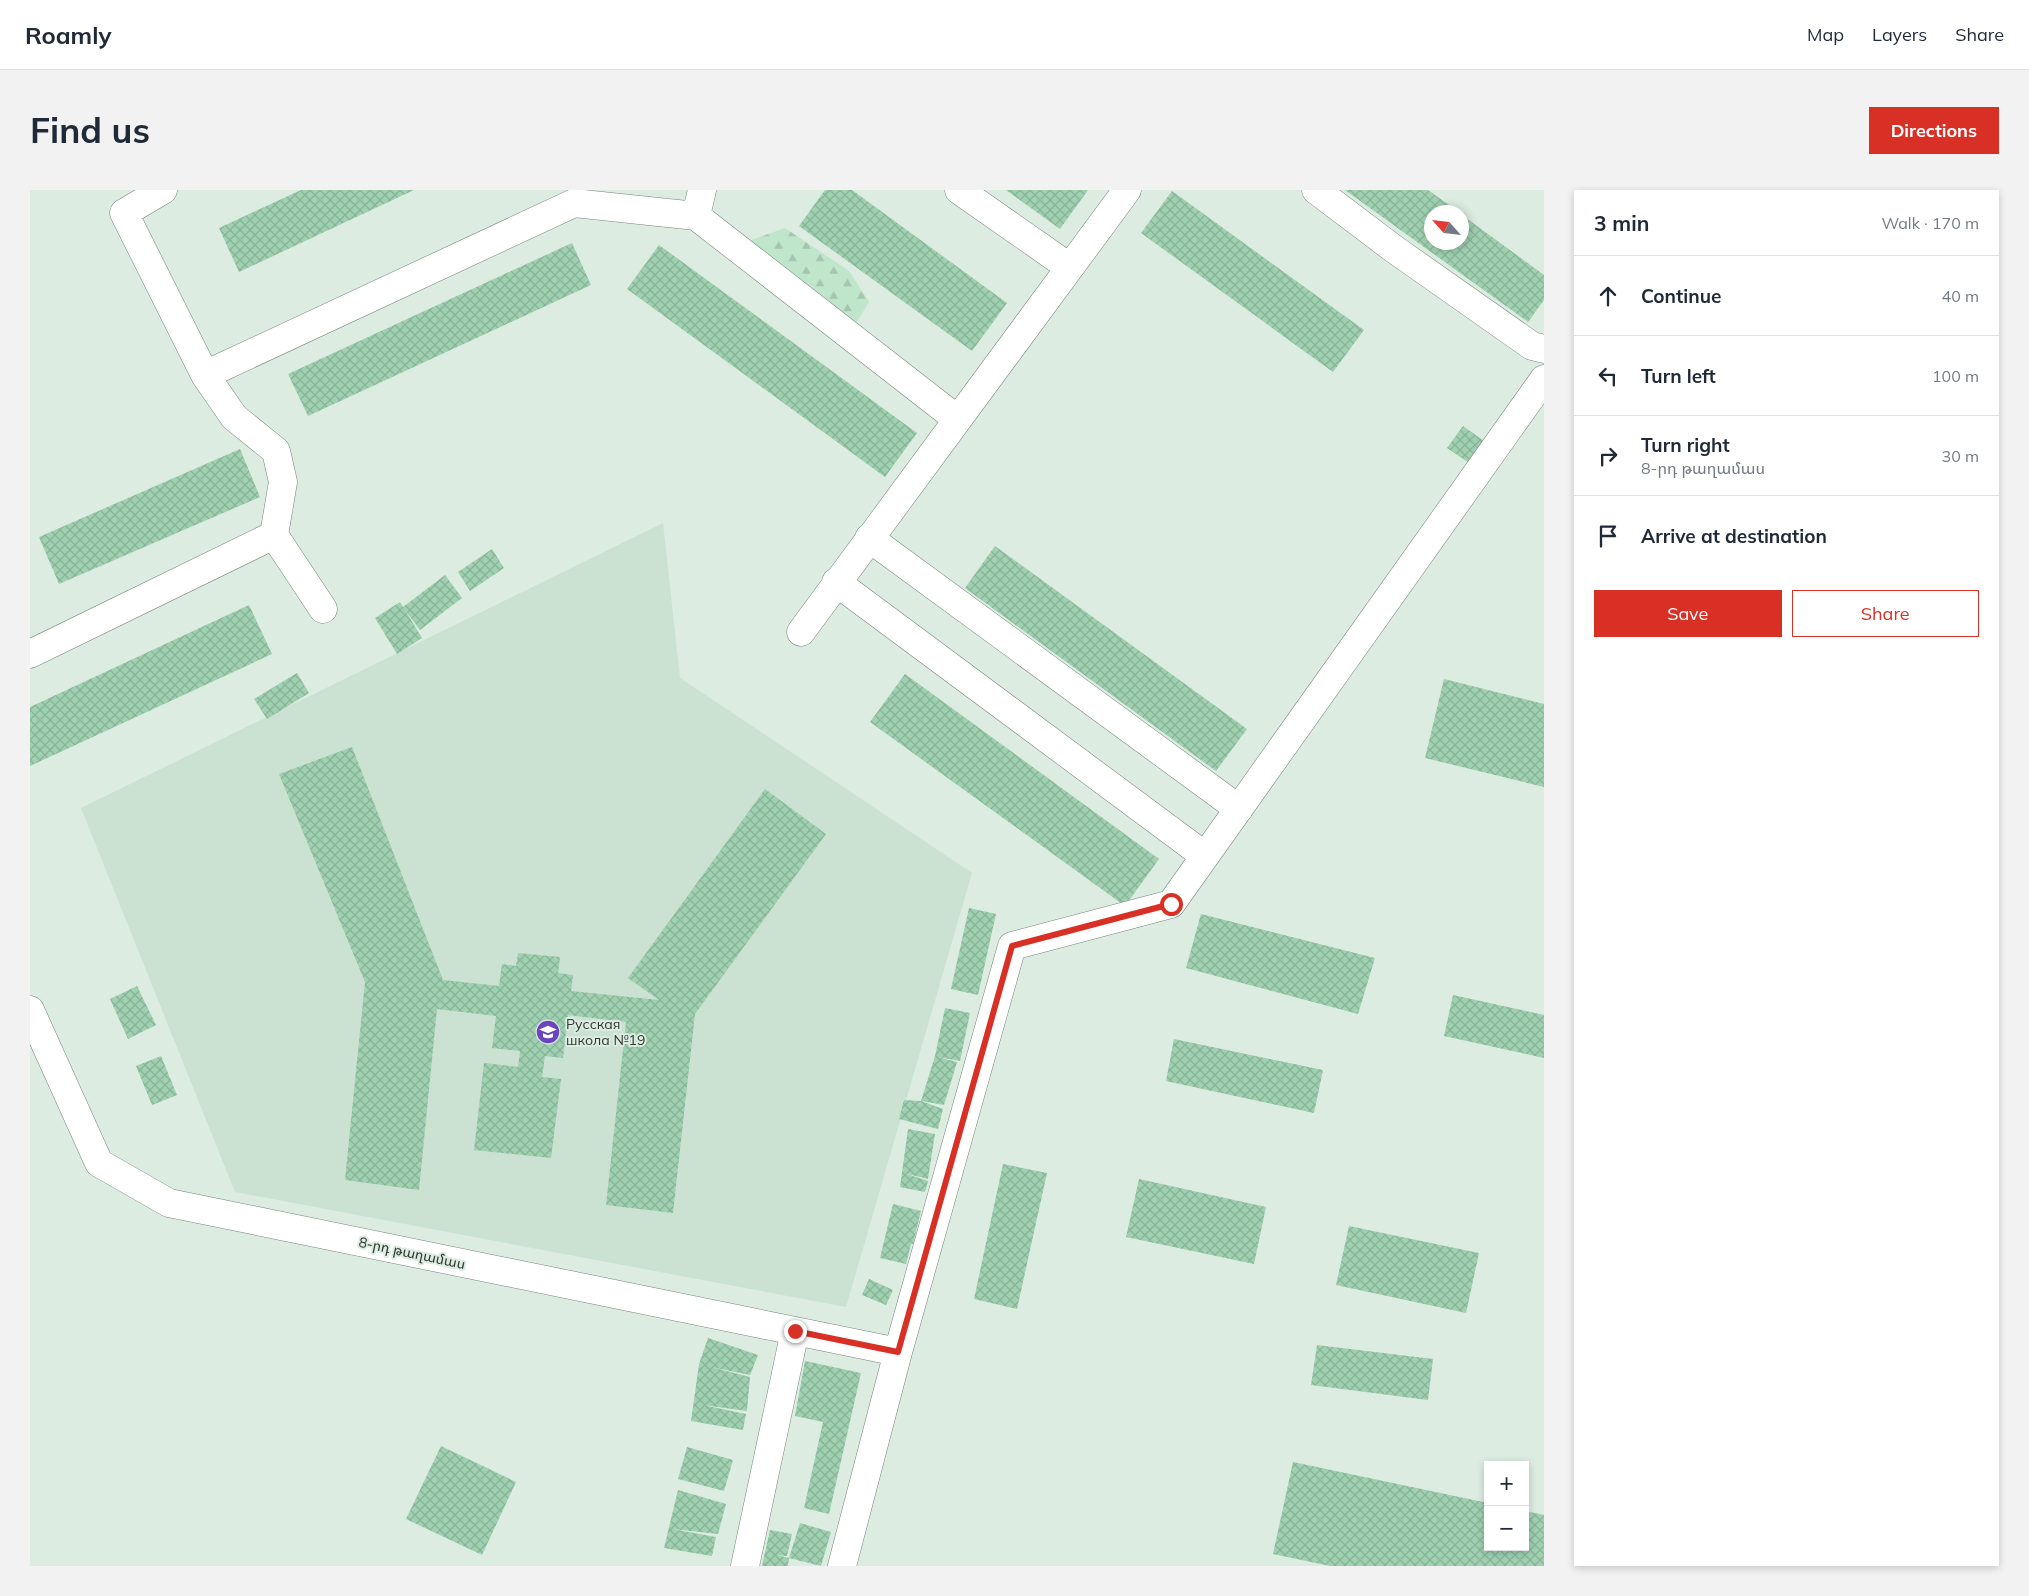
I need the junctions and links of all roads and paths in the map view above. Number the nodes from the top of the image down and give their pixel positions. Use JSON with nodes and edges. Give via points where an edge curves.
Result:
{"nodes":[{"id":1,"x":163,"y":190,"type":"edge"},
{"id":2,"x":702,"y":190,"type":"edge"},
{"id":3,"x":959,"y":190,"type":"edge"},
{"id":4,"x":1127,"y":190,"type":"edge"},
{"id":5,"x":1316,"y":190,"type":"edge"},
{"id":6,"x":572,"y":196,"type":"edge"},
{"id":7,"x":696,"y":216,"type":"junction"},
{"id":8,"x":1069,"y":267,"type":"junction"},
{"id":9,"x":1544,"y":349,"type":"edge"},
{"id":10,"x":205,"y":375,"type":"junction"},
{"id":11,"x":1544,"y":378,"type":"edge"},
{"id":12,"x":957,"y":419,"type":"junction"},
{"id":13,"x":274,"y":536,"type":"junction"},
{"id":14,"x":869,"y":538,"type":"junction"},
{"id":15,"x":836,"y":582,"type":"junction"},
{"id":16,"x":323,"y":609,"type":"dead end"},
{"id":17,"x":801,"y":632,"type":"dead end"},
{"id":18,"x":32,"y":648,"type":"edge"},
{"id":19,"x":1239,"y":809,"type":"junction"},
{"id":20,"x":1205,"y":856,"type":"junction"},
{"id":21,"x":30,"y":1010,"type":"edge"},
{"id":22,"x":795,"y":1331,"type":"junction"},
{"id":23,"x":898,"y":1352,"type":"junction"},
{"id":24,"x":744,"y":1566,"type":"edge"},
{"id":25,"x":842,"y":1566,"type":"edge"}],
"edges":[{"from":1,"to":10,"type":"street","via":[[124,213]]},
{"from":2,"to":7,"type":"street"},
{"from":3,"to":8,"type":"street"},
{"from":4,"to":8,"type":"street"},
{"from":5,"to":9,"type":"street","via":[[1532,346]]},
{"from":6,"to":7,"type":"street"},
{"from":6,"to":10,"type":"street"},
{"from":7,"to":12,"type":"street"},
{"from":8,"to":12,"type":"street"},
{"from":10,"to":13,"type":"street","via":[[234,417],[276,451],[283,482]]},
{"from":11,"to":19,"type":"street"},
{"from":12,"to":14,"type":"street"},
{"from":13,"to":16,"type":"street"},
{"from":13,"to":18,"type":"street"},
{"from":14,"to":15,"type":"street"},
{"from":14,"to":19,"type":"street"},
{"from":15,"to":17,"type":"street"},
{"from":15,"to":20,"type":"street"},
{"from":19,"to":20,"type":"street"},
{"from":20,"to":23,"type":"street","via":[[1171,904],[1012,946]]},
{"from":21,"to":22,"type":"street","name":"8-րդ թաղամաս","via":[[99,1163],[169,1203]]},
{"from":22,"to":23,"type":"street","name":"8-րդ թաղամաս"},
{"from":22,"to":24,"type":"street"},
{"from":23,"to":25,"type":"street"}]}
